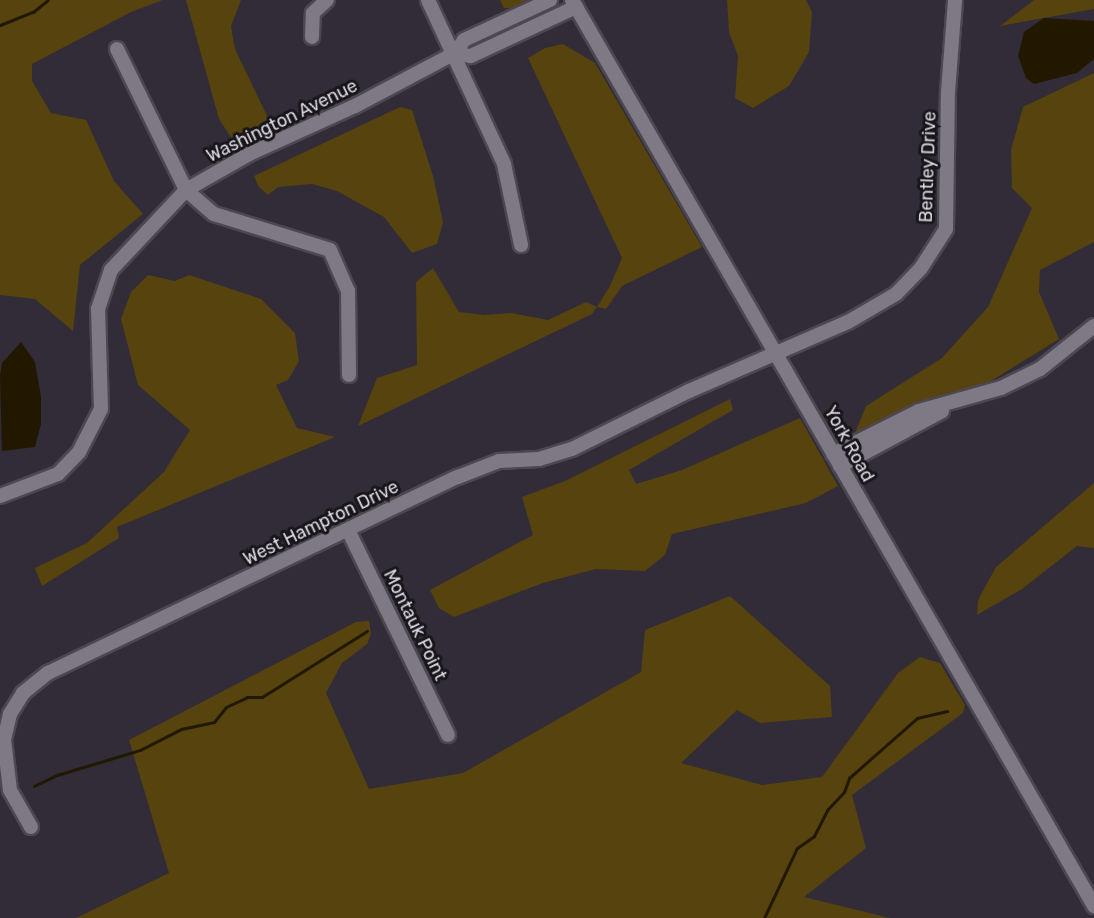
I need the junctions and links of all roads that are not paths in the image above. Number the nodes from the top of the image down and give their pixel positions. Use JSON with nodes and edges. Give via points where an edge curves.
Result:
{"nodes":[{"id":1,"x":327,"y":0,"type":"edge"},
{"id":2,"x":428,"y":0,"type":"edge"},
{"id":3,"x":550,"y":0,"type":"edge"},
{"id":4,"x":955,"y":0,"type":"edge"},
{"id":5,"x":574,"y":3,"type":"edge"},
{"id":6,"x":312,"y":37,"type":"dead end"},
{"id":7,"x":117,"y":49,"type":"dead end"},
{"id":8,"x":455,"y":53,"type":"junction"},
{"id":9,"x":186,"y":190,"type":"junction"},
{"id":10,"x":520,"y":245,"type":"dead end"},
{"id":11,"x":1094,"y":326,"type":"edge"},
{"id":12,"x":777,"y":353,"type":"junction"},
{"id":13,"x":349,"y":375,"type":"dead end"},
{"id":14,"x":837,"y":460,"type":"junction"},
{"id":15,"x":0,"y":496,"type":"edge"},
{"id":16,"x":348,"y":530,"type":"junction"},
{"id":17,"x":448,"y":735,"type":"dead end"},
{"id":18,"x":32,"y":827,"type":"dead end"},
{"id":19,"x":1094,"y":906,"type":"edge"}],
"edges":[{"from":1,"to":6,"type":"street","via":[[313,13]]},
{"from":2,"to":8,"type":"street"},
{"from":3,"to":8,"type":"street","name":"Washington Avenue","via":[[464,40]]},
{"from":4,"to":12,"type":"street","name":"Bentley Drive","via":[[948,92],[946,229],[921,268],[896,294],[848,322]]},
{"from":5,"to":8,"type":"street","name":"Washington Avenue","via":[[471,56]]},
{"from":5,"to":12,"type":"street","name":"York Road"},
{"from":7,"to":9,"type":"street"},
{"from":8,"to":9,"type":"street","name":"Washington Avenue","via":[[355,106],[249,154]]},
{"from":8,"to":10,"type":"street","via":[[504,164]]},
{"from":9,"to":13,"type":"street","via":[[214,214],[330,250],[348,291]]},
{"from":9,"to":15,"type":"street","name":"Washington Avenue","via":[[111,270],[98,309],[101,409],[80,452],[58,474]]},
{"from":11,"to":14,"type":"street","via":[[1040,369]]},
{"from":12,"to":14,"type":"street","name":"York Road"},
{"from":12,"to":16,"type":"street","name":"West Hampton Drive","via":[[572,449],[539,459],[499,461]]},
{"from":14,"to":19,"type":"street","name":"York Road"},
{"from":16,"to":17,"type":"street","name":"Montauk Point"},
{"from":16,"to":18,"type":"street","name":"West Hampton Drive","via":[[48,673],[23,693],[10,714],[4,740],[10,790]]}]}
